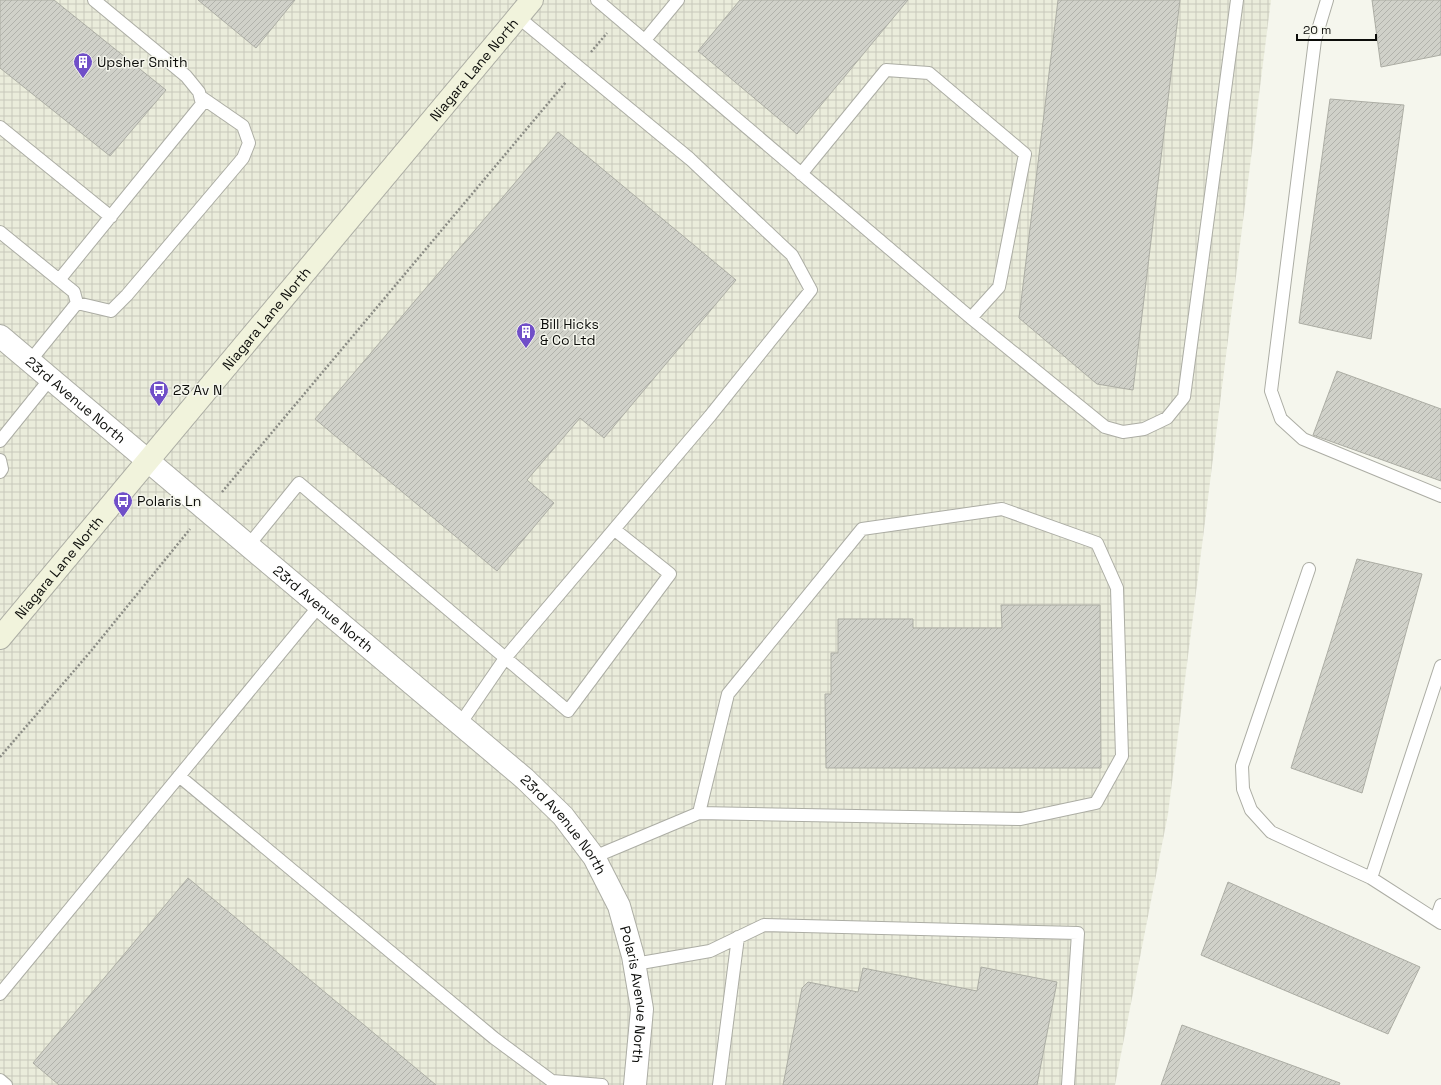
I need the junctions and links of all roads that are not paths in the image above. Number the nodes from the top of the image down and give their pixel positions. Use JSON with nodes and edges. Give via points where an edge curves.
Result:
{"nodes":[{"id":1,"x":94,"y":0,"type":"edge"},
{"id":2,"x":532,"y":0,"type":"edge"},
{"id":3,"x":597,"y":0,"type":"edge"},
{"id":4,"x":678,"y":0,"type":"edge"},
{"id":5,"x":1237,"y":0,"type":"edge"},
{"id":6,"x":1327,"y":0,"type":"edge"},
{"id":7,"x":518,"y":17,"type":"junction"},
{"id":8,"x":645,"y":40,"type":"junction"},
{"id":9,"x":201,"y":97,"type":"junction"},
{"id":10,"x":0,"y":127,"type":"edge"},
{"id":11,"x":801,"y":174,"type":"junction"},
{"id":12,"x":110,"y":216,"type":"junction"},
{"id":13,"x":0,"y":232,"type":"edge"},
{"id":14,"x":59,"y":280,"type":"junction"},
{"id":15,"x":77,"y":303,"type":"junction"},
{"id":16,"x":971,"y":318,"type":"junction"},
{"id":17,"x":0,"y":336,"type":"edge"},
{"id":18,"x":30,"y":361,"type":"junction"},
{"id":19,"x":50,"y":379,"type":"junction"},
{"id":20,"x":0,"y":441,"type":"edge"},
{"id":21,"x":0,"y":460,"type":"edge"},
{"id":22,"x":147,"y":461,"type":"junction"},
{"id":23,"x":0,"y":472,"type":"edge"},
{"id":24,"x":1441,"y":496,"type":"edge"},
{"id":25,"x":615,"y":530,"type":"junction"},
{"id":26,"x":248,"y":546,"type":"junction"},
{"id":27,"x":1309,"y":569,"type":"dead end"},
{"id":28,"x":319,"y":606,"type":"junction"},
{"id":29,"x":0,"y":638,"type":"edge"},
{"id":30,"x":506,"y":657,"type":"junction"},
{"id":31,"x":1441,"y":666,"type":"edge"},
{"id":32,"x":460,"y":724,"type":"junction"},
{"id":33,"x":179,"y":776,"type":"junction"},
{"id":34,"x":699,"y":813,"type":"junction"},
{"id":35,"x":594,"y":857,"type":"junction"},
{"id":36,"x":1371,"y":878,"type":"junction"},
{"id":37,"x":1441,"y":905,"type":"edge"},
{"id":38,"x":619,"y":906,"type":"joint"},
{"id":39,"x":1438,"y":921,"type":"edge"},
{"id":40,"x":738,"y":937,"type":"junction"},
{"id":41,"x":635,"y":964,"type":"junction"},
{"id":42,"x":0,"y":994,"type":"edge"},
{"id":43,"x":0,"y":1080,"type":"edge"},
{"id":44,"x":6,"y":1085,"type":"edge"},
{"id":45,"x":602,"y":1085,"type":"edge"},
{"id":46,"x":635,"y":1085,"type":"edge"},
{"id":47,"x":719,"y":1085,"type":"edge"},
{"id":48,"x":1068,"y":1085,"type":"edge"}],
"edges":[{"from":1,"to":9,"type":"lane","via":[[186,76]]},
{"from":2,"to":7,"type":"street","name":"Niagara Lane North"},
{"from":3,"to":8,"type":"lane"},
{"from":4,"to":8,"type":"lane"},
{"from":5,"to":16,"type":"lane","via":[[1184,397],[1167,418],[1144,429],[1123,432],[1105,427]]},
{"from":6,"to":24,"type":"lane","via":[[1315,40],[1271,390],[1281,419],[1303,439]]},
{"from":7,"to":22,"type":"street","name":"Niagara Lane North"},
{"from":7,"to":25,"type":"lane","via":[[690,159],[792,255],[811,290]]},
{"from":8,"to":11,"type":"lane"},
{"from":9,"to":12,"type":"lane","via":[[202,104]]},
{"from":9,"to":15,"type":"lane","via":[[243,126],[249,143],[243,158],[127,295],[111,310]]},
{"from":10,"to":12,"type":"lane"},
{"from":11,"to":16,"type":"lane"},
{"from":11,"to":16,"type":"lane","via":[[886,70],[929,73],[1024,154],[999,287]]},
{"from":12,"to":14,"type":"lane"},
{"from":13,"to":14,"type":"lane"},
{"from":14,"to":15,"type":"lane","via":[[74,292]]},
{"from":15,"to":18,"type":"lane"},
{"from":17,"to":18,"type":"street","name":"23rd Avenue North"},
{"from":18,"to":19,"type":"street","name":"23rd Avenue North"},
{"from":19,"to":20,"type":"lane"},
{"from":19,"to":22,"type":"street","name":"23rd Avenue North"},
{"from":21,"to":23,"type":"lane"},
{"from":22,"to":26,"type":"street","name":"23rd Avenue North"},
{"from":22,"to":29,"type":"street","name":"Niagara Lane North"},
{"from":25,"to":30,"type":"lane"},
{"from":25,"to":30,"type":"lane","via":[[670,574],[568,711]]},
{"from":26,"to":28,"type":"street","name":"23rd Avenue North"},
{"from":26,"to":30,"type":"lane","via":[[299,483]]},
{"from":27,"to":36,"type":"lane","via":[[1242,766],[1243,789],[1251,810],[1271,832]]},
{"from":28,"to":32,"type":"street","name":"23rd Avenue North"},
{"from":28,"to":33,"type":"lane"},
{"from":30,"to":32,"type":"lane"},
{"from":31,"to":36,"type":"lane"},
{"from":32,"to":35,"type":"street","name":"23rd Avenue North","via":[[525,779],[563,816]]},
{"from":33,"to":42,"type":"lane"},
{"from":33,"to":45,"type":"lane","via":[[500,1043],[552,1081]]},
{"from":34,"to":34,"type":"lane","via":[[1021,819],[1096,803],[1122,756],[1117,588],[1097,543],[1002,510],[862,529],[728,694]]},
{"from":34,"to":35,"type":"lane"},
{"from":35,"to":38,"type":"street","name":"23rd Avenue North"},
{"from":36,"to":39,"type":"lane"},
{"from":37,"to":39,"type":"lane"},
{"from":38,"to":41,"type":"street","name":"Polaris Avenue North"},
{"from":40,"to":41,"type":"lane","via":[[710,951]]},
{"from":40,"to":47,"type":"lane"},
{"from":40,"to":48,"type":"lane","via":[[764,925],[1078,933]]},
{"from":41,"to":46,"type":"street","name":"Polaris Avenue North","via":[[642,1009]]},
{"from":43,"to":44,"type":"lane"}]}
